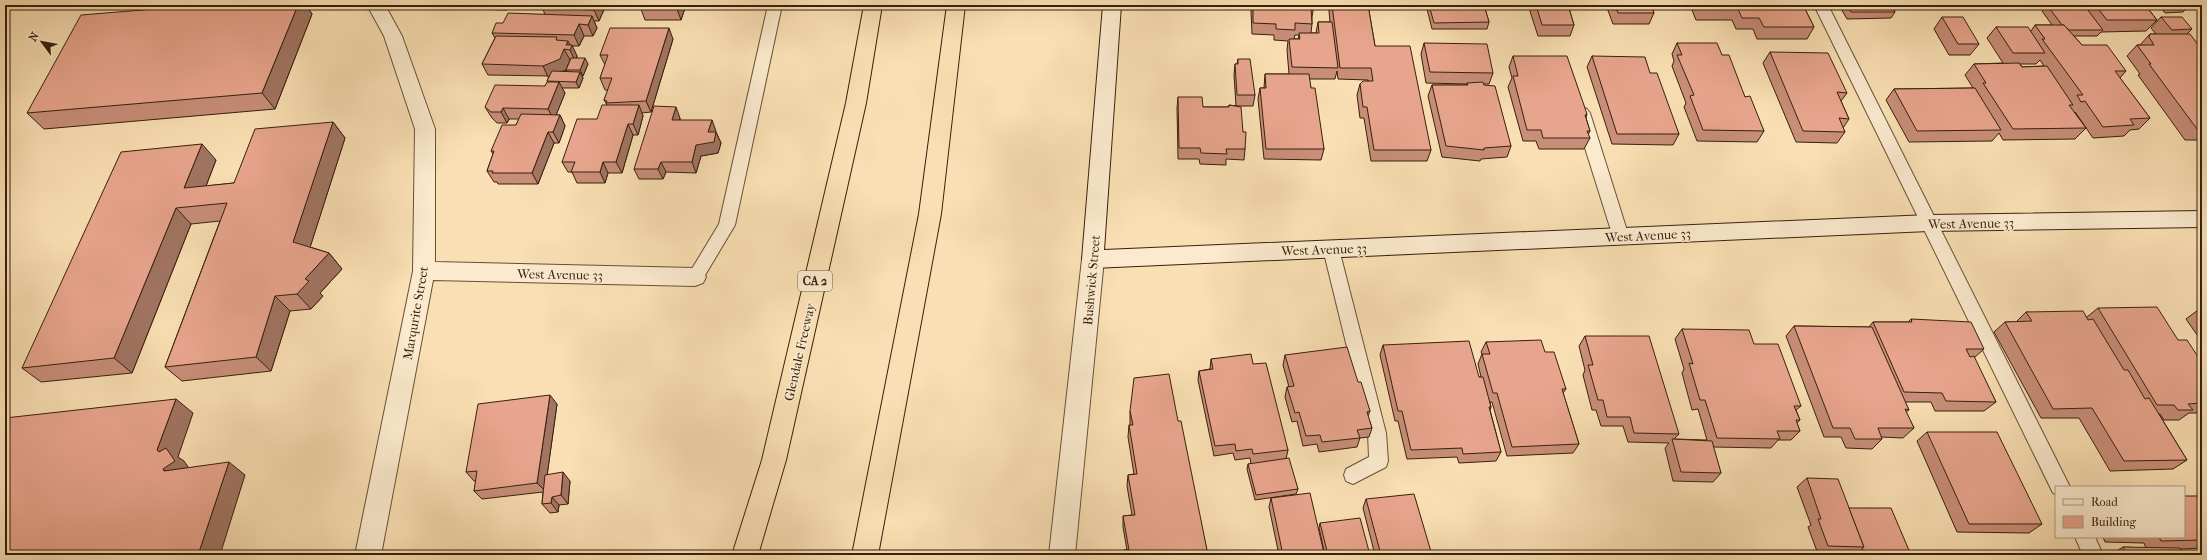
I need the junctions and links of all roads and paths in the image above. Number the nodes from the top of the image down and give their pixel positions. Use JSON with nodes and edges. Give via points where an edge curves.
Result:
{"nodes":[{"id":1,"x":376,"y":5,"type":"edge"},
{"id":2,"x":775,"y":5,"type":"edge"},
{"id":3,"x":873,"y":5,"type":"edge"},
{"id":4,"x":956,"y":5,"type":"edge"},
{"id":5,"x":1112,"y":5,"type":"edge"},
{"id":6,"x":1821,"y":5,"type":"edge"},
{"id":7,"x":1577,"y":95,"type":"edge"},
{"id":8,"x":2202,"y":220,"type":"edge"},
{"id":9,"x":1929,"y":223,"type":"junction"},
{"id":10,"x":1621,"y":237,"type":"junction"},
{"id":11,"x":1331,"y":249,"type":"junction"},
{"id":12,"x":1093,"y":259,"type":"junction"},
{"id":13,"x":424,"y":271,"type":"junction"},
{"id":14,"x":695,"y":277,"type":"joint"},
{"id":15,"x":1353,"y":475,"type":"dead end"},
{"id":16,"x":2060,"y":486,"type":"edge"},
{"id":17,"x":2085,"y":538,"type":"edge"},
{"id":18,"x":368,"y":555,"type":"edge"},
{"id":19,"x":745,"y":555,"type":"edge"},
{"id":20,"x":865,"y":555,"type":"edge"},
{"id":21,"x":1062,"y":555,"type":"edge"},
{"id":22,"x":2094,"y":555,"type":"edge"}],
"edges":[{"from":1,"to":13,"type":"street","name":"Marqurite Street","via":[[393,36],[426,129]]},
{"from":2,"to":14,"type":"lane","via":[[727,225]]},
{"from":3,"to":19,"type":"highway","name":"Glendale Freeway","number":"CA 2","via":[[856,103],[776,453]]},
{"from":4,"to":20,"type":"highway","via":[[930,214]]},
{"from":5,"to":12,"type":"street","name":"Bushwick Street"},
{"from":6,"to":9,"type":"lane"},
{"from":7,"to":10,"type":"lane"},
{"from":8,"to":9,"type":"street","name":"West Avenue 33"},
{"from":9,"to":10,"type":"street","name":"West Avenue 33"},
{"from":9,"to":16,"type":"lane"},
{"from":10,"to":11,"type":"street","name":"West Avenue 33"},
{"from":11,"to":12,"type":"street","name":"West Avenue 33"},
{"from":11,"to":15,"type":"lane","via":[[1377,433],[1379,461]]},
{"from":12,"to":21,"type":"street","name":"Bushwick Street"},
{"from":13,"to":14,"type":"street","name":"West Avenue 33"},
{"from":13,"to":18,"type":"street","name":"Marqurite Street"},
{"from":17,"to":22,"type":"lane"}]}
